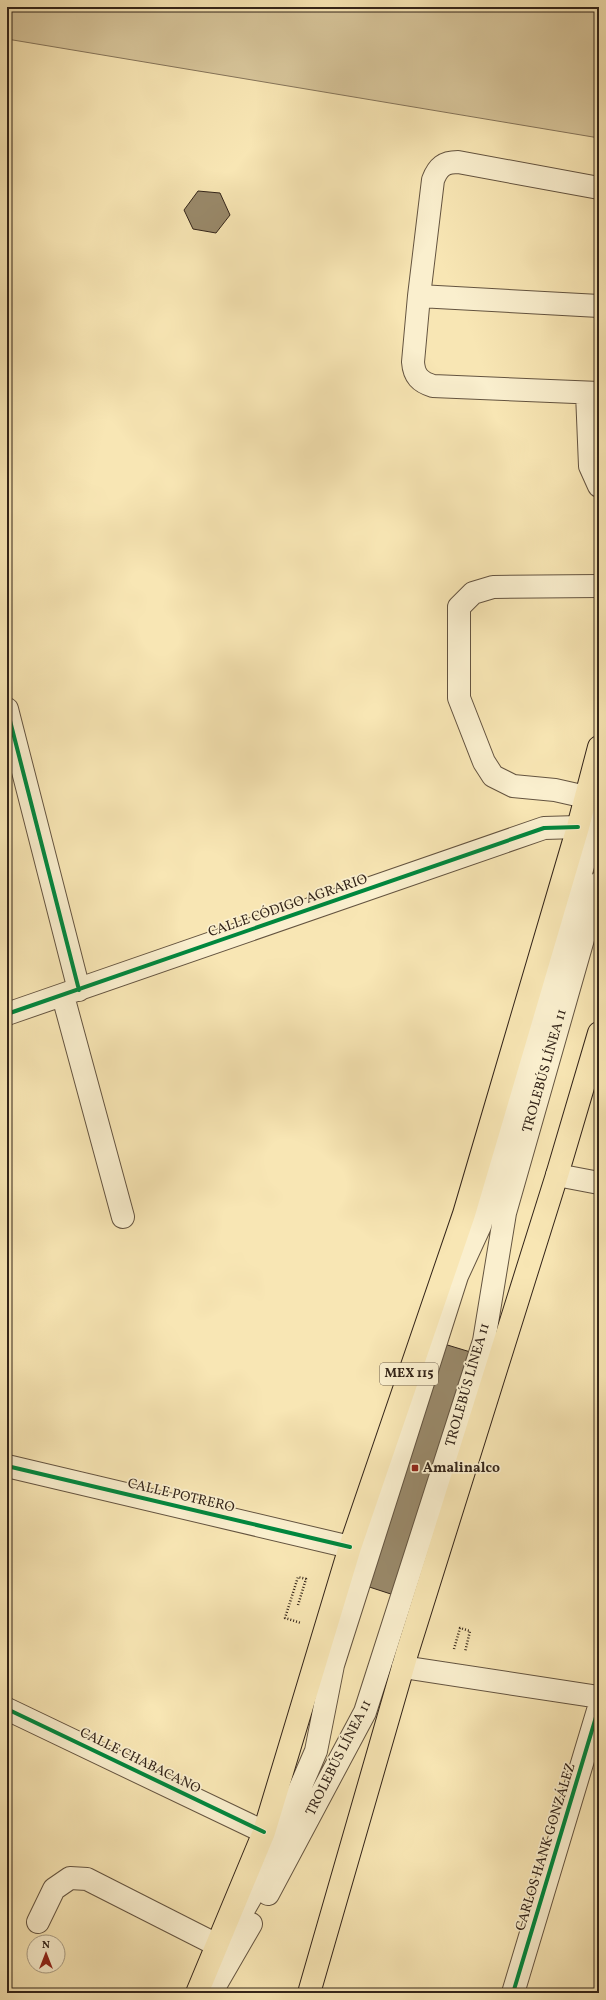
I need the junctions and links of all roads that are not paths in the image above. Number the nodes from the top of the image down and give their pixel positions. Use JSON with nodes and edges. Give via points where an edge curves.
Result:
{"nodes":[{"id":1,"x":599,"y":188,"type":"edge"},
{"id":2,"x":420,"y":296,"type":"junction"},
{"id":3,"x":599,"y":306,"type":"edge"},
{"id":4,"x":593,"y":393,"type":"edge"},
{"id":5,"x":599,"y":486,"type":"edge"},
{"id":6,"x":599,"y":586,"type":"edge"},
{"id":7,"x":7,"y":709,"type":"edge"},
{"id":8,"x":599,"y":748,"type":"edge"},
{"id":9,"x":593,"y":803,"type":"edge"},
{"id":10,"x":578,"y":827,"type":"junction"},
{"id":11,"x":599,"y":883,"type":"edge"},
{"id":12,"x":71,"y":993,"type":"junction"},
{"id":13,"x":7,"y":1014,"type":"edge"},
{"id":14,"x":599,"y":1032,"type":"edge"},
{"id":15,"x":557,"y":1175,"type":"junction"},
{"id":16,"x":599,"y":1183,"type":"edge"},
{"id":17,"x":123,"y":1216,"type":"dead end"},
{"id":18,"x":7,"y":1466,"type":"edge"},
{"id":19,"x":350,"y":1546,"type":"junction"},
{"id":20,"x":403,"y":1667,"type":"junction"},
{"id":21,"x":599,"y":1697,"type":"edge"},
{"id":22,"x":599,"y":1707,"type":"edge"},
{"id":23,"x":7,"y":1709,"type":"edge"},
{"id":24,"x":264,"y":1832,"type":"junction"},
{"id":25,"x":38,"y":1922,"type":"dead end"},
{"id":26,"x":217,"y":1945,"type":"junction"},
{"id":27,"x":202,"y":1990,"type":"edge"},
{"id":28,"x":309,"y":1993,"type":"edge"},
{"id":29,"x":513,"y":1993,"type":"edge"}],
"edges":[{"from":1,"to":2,"type":"street","via":[[458,162],[441,166],[433,180]]},
{"from":2,"to":3,"type":"street"},
{"from":2,"to":4,"type":"street","via":[[413,362],[414,371],[425,384]]},
{"from":4,"to":5,"type":"street","via":[[590,466]]},
{"from":6,"to":9,"type":"street","via":[[493,587],[473,593],[459,608],[459,698],[484,762],[493,776],[513,786],[555,790]]},
{"from":7,"to":12,"type":"street"},
{"from":8,"to":9,"type":"main road","number":"MEX 115"},
{"from":9,"to":10,"type":"main road","number":"MEX 115"},
{"from":9,"to":27,"type":"street","via":[[480,1226],[457,1276],[332,1666],[316,1751],[259,1883]]},
{"from":10,"to":12,"type":"street","name":"CALLE CÓDIGO AGRARIO","via":[[544,828]]},
{"from":10,"to":19,"type":"main road","number":"MEX 115","via":[[464,1214]]},
{"from":11,"to":27,"type":"street","name":"TROLEBÚS LÍNEA 11","via":[[505,1213],[484,1341],[365,1712],[272,1888]]},
{"from":12,"to":13,"type":"street","name":"CALLE CÓDIGO AGRARIO"},
{"from":12,"to":17,"type":"street"},
{"from":14,"to":15,"type":"main road"},
{"from":15,"to":16,"type":"street"},
{"from":15,"to":20,"type":"main road"},
{"from":18,"to":19,"type":"street","name":"CALLE POTRERO"},
{"from":19,"to":24,"type":"main road","number":"MEX 115"},
{"from":20,"to":21,"type":"street"},
{"from":20,"to":28,"type":"main road"},
{"from":22,"to":29,"type":"street","name":"CARLOS HANK GONZÁLEZ"},
{"from":23,"to":24,"type":"street","name":"CALLE CHABACANO"},
{"from":24,"to":26,"type":"main road","number":"MEX 115"},
{"from":25,"to":26,"type":"street","via":[[54,1889],[70,1878],[87,1879]]},
{"from":26,"to":27,"type":"main road","number":"MEX 115"}]}
